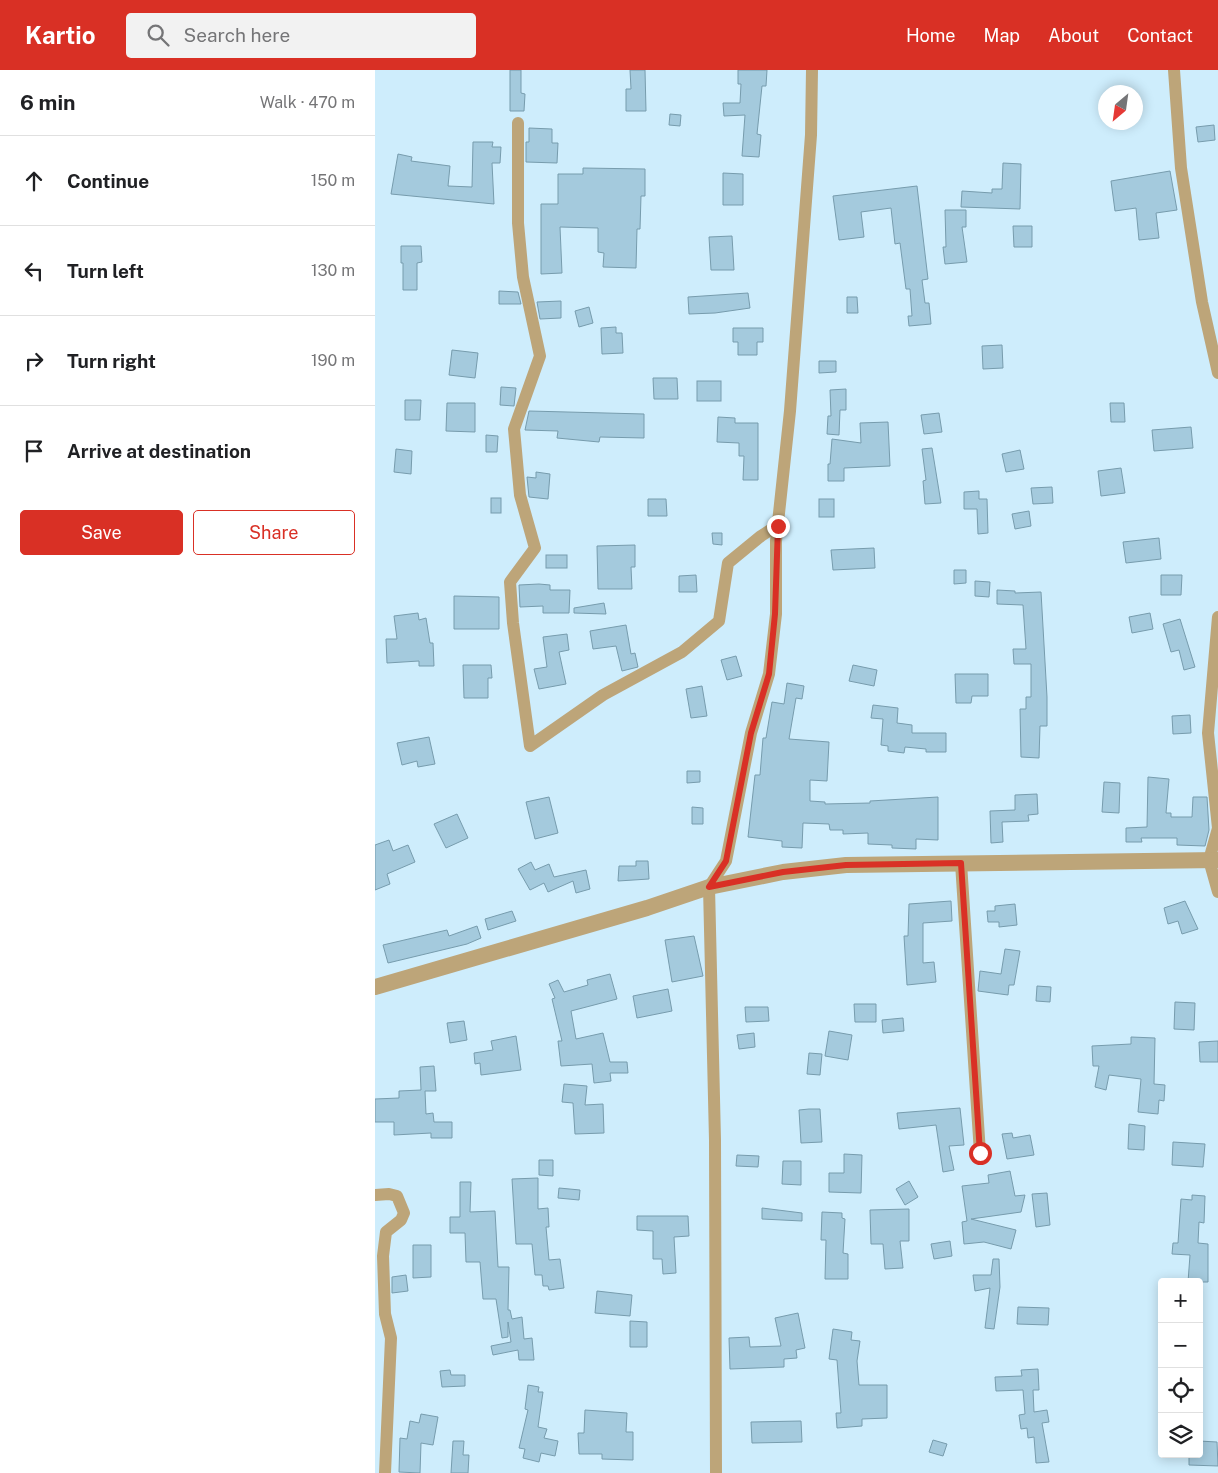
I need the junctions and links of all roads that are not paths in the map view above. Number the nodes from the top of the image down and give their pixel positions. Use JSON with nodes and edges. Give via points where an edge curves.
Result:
{"nodes":[{"id":1,"x":812,"y":70,"type":"edge"},
{"id":2,"x":1174,"y":70,"type":"edge"},
{"id":3,"x":518,"y":123,"type":"dead end"},
{"id":4,"x":1218,"y":373,"type":"edge"},
{"id":5,"x":778,"y":526,"type":"junction"},
{"id":6,"x":1218,"y":617,"type":"edge"},
{"id":7,"x":1214,"y":860,"type":"edge"},
{"id":8,"x":961,"y":863,"type":"junction"},
{"id":9,"x":709,"y":887,"type":"junction"},
{"id":10,"x":1218,"y":892,"type":"edge"},
{"id":11,"x":375,"y":987,"type":"edge"},
{"id":12,"x":980,"y":1153,"type":"dead end"},
{"id":13,"x":375,"y":1195,"type":"edge"},
{"id":14,"x":385,"y":1473,"type":"edge"},
{"id":15,"x":716,"y":1473,"type":"edge"}],
"edges":[{"from":1,"to":5,"type":"street","via":[[811,135]]},
{"from":2,"to":4,"type":"street","via":[[1181,168],[1202,302]]},
{"from":3,"to":5,"type":"street","via":[[517,223],[523,277],[540,356],[514,429],[520,495],[535,548],[510,582],[530,746],[603,695],[682,652],[719,621],[728,563]]},
{"from":5,"to":9,"type":"street","via":[[769,674],[751,733],[726,861]]},
{"from":6,"to":7,"type":"street","via":[[1208,733],[1218,828]]},
{"from":7,"to":8,"type":"street"},
{"from":7,"to":10,"type":"street"},
{"from":8,"to":9,"type":"street","via":[[846,865],[783,872]]},
{"from":8,"to":12,"type":"street"},
{"from":9,"to":11,"type":"street"},
{"from":9,"to":15,"type":"street","via":[[715,1140]]},
{"from":13,"to":14,"type":"street","via":[[397,1196],[404,1213],[401,1220],[386,1232],[383,1256],[385,1314],[391,1338]]}]}
